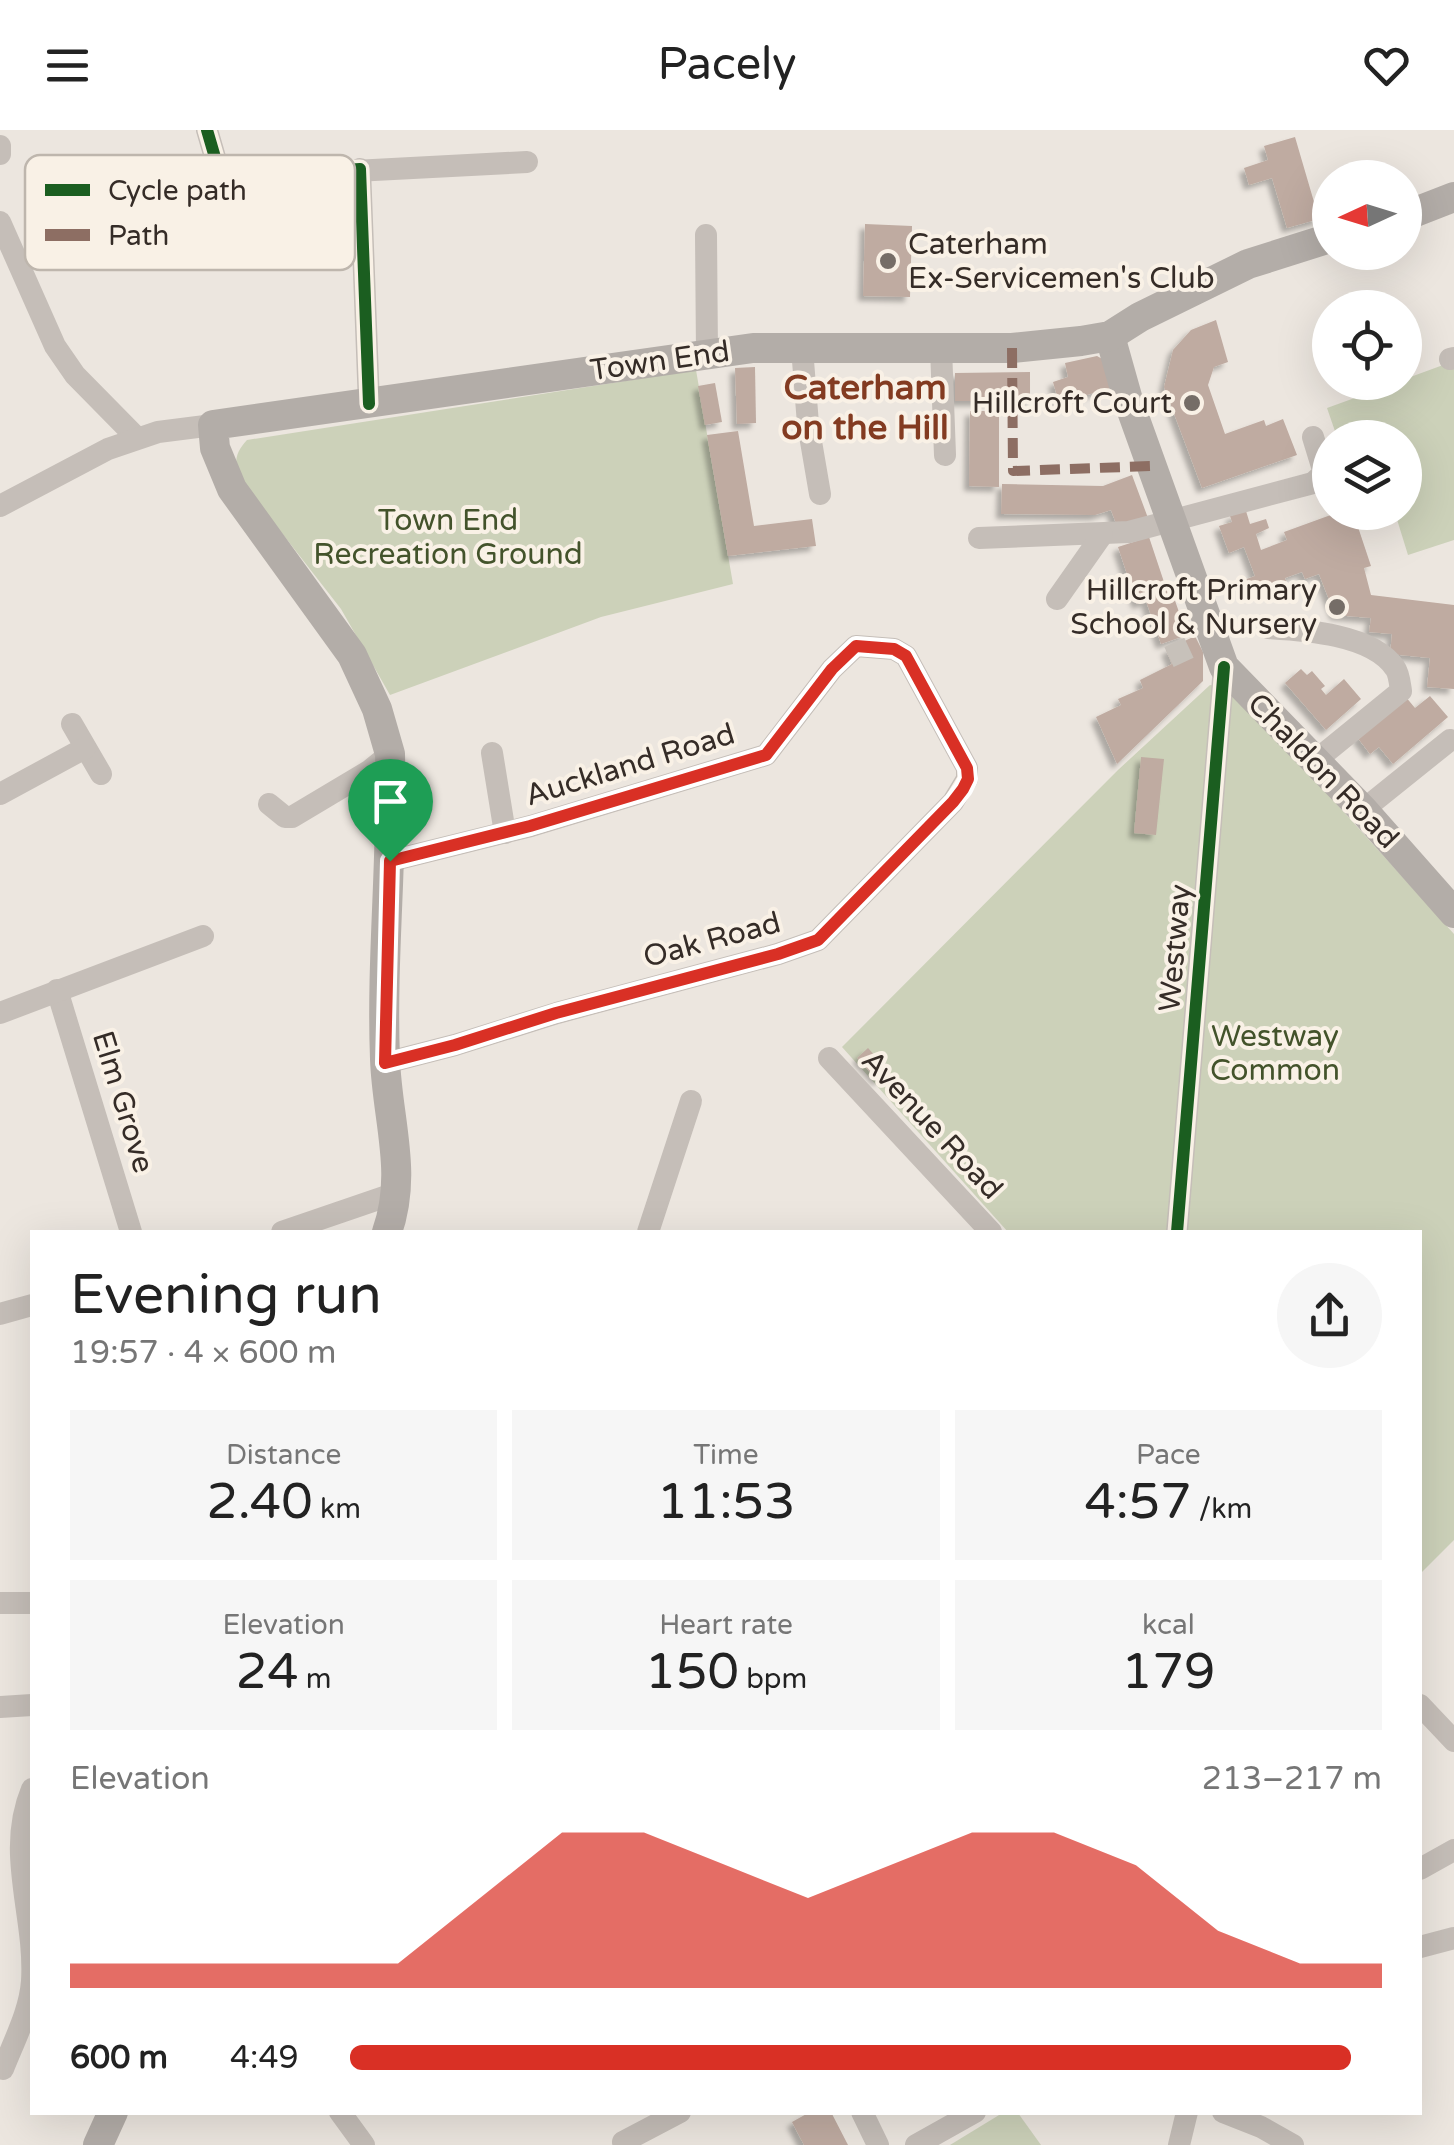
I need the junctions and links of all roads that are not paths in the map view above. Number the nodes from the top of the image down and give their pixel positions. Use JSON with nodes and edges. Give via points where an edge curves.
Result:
{"nodes":[{"id":1,"x":207,"y":130,"type":"edge"},
{"id":2,"x":0,"y":146,"type":"edge"},
{"id":3,"x":0,"y":154,"type":"edge"},
{"id":4,"x":215,"y":155,"type":"edge"},
{"id":5,"x":528,"y":162,"type":"dead end"},
{"id":6,"x":355,"y":169,"type":"edge"},
{"id":7,"x":360,"y":169,"type":"junction"},
{"id":8,"x":1454,"y":197,"type":"edge"},
{"id":9,"x":1422,"y":209,"type":"edge"},
{"id":10,"x":0,"y":222,"type":"edge"},
{"id":11,"x":706,"y":236,"type":"dead end"},
{"id":12,"x":1312,"y":244,"type":"edge"},
{"id":13,"x":1110,"y":336,"type":"junction"},
{"id":14,"x":802,"y":348,"type":"junction"},
{"id":15,"x":940,"y":348,"type":"junction"},
{"id":16,"x":707,"y":353,"type":"junction"},
{"id":17,"x":370,"y":404,"type":"junction"},
{"id":18,"x":213,"y":425,"type":"junction"},
{"id":19,"x":137,"y":438,"type":"junction"},
{"id":20,"x":946,"y":455,"type":"dead end"},
{"id":21,"x":1312,"y":482,"type":"edge"},
{"id":22,"x":820,"y":494,"type":"dead end"},
{"id":23,"x":0,"y":506,"type":"edge"},
{"id":24,"x":1170,"y":520,"type":"junction"},
{"id":25,"x":1102,"y":535,"type":"junction"},
{"id":26,"x":979,"y":538,"type":"dead end"},
{"id":27,"x":1057,"y":599,"type":"dead end"},
{"id":28,"x":1268,"y":628,"type":"dead end"},
{"id":29,"x":1224,"y":668,"type":"junction"},
{"id":30,"x":72,"y":724,"type":"dead end"},
{"id":31,"x":1450,"y":740,"type":"dead end"},
{"id":32,"x":85,"y":748,"type":"junction"},
{"id":33,"x":492,"y":753,"type":"dead end"},
{"id":34,"x":390,"y":754,"type":"junction"},
{"id":35,"x":960,"y":754,"type":"joint"},
{"id":36,"x":1315,"y":761,"type":"junction"},
{"id":37,"x":101,"y":774,"type":"dead end"},
{"id":38,"x":0,"y":794,"type":"edge"},
{"id":39,"x":269,"y":804,"type":"dead end"},
{"id":40,"x":1362,"y":810,"type":"junction"},
{"id":41,"x":505,"y":833,"type":"junction"},
{"id":42,"x":390,"y":861,"type":"junction"},
{"id":43,"x":1454,"y":913,"type":"edge"},
{"id":44,"x":203,"y":936,"type":"dead end"},
{"id":45,"x":57,"y":990,"type":"junction"},
{"id":46,"x":0,"y":1013,"type":"edge"},
{"id":47,"x":829,"y":1058,"type":"dead end"},
{"id":48,"x":385,"y":1063,"type":"junction"},
{"id":49,"x":691,"y":1101,"type":"dead end"},
{"id":50,"x":396,"y":1193,"type":"junction"},
{"id":51,"x":130,"y":1230,"type":"edge"},
{"id":52,"x":294,"y":1230,"type":"edge"},
{"id":53,"x":387,"y":1230,"type":"edge"},
{"id":54,"x":649,"y":1230,"type":"edge"},
{"id":55,"x":989,"y":1230,"type":"edge"},
{"id":56,"x":1177,"y":1230,"type":"edge"},
{"id":57,"x":30,"y":1306,"type":"edge"},
{"id":58,"x":0,"y":1314,"type":"edge"},
{"id":59,"x":0,"y":1603,"type":"edge"},
{"id":60,"x":30,"y":1603,"type":"edge"},
{"id":61,"x":30,"y":1704,"type":"edge"},
{"id":62,"x":0,"y":1707,"type":"edge"},
{"id":63,"x":1422,"y":1707,"type":"edge"},
{"id":64,"x":1454,"y":1741,"type":"edge"},
{"id":65,"x":30,"y":1796,"type":"edge"},
{"id":66,"x":1454,"y":1850,"type":"edge"},
{"id":67,"x":18,"y":1867,"type":"edge"},
{"id":68,"x":1422,"y":1868,"type":"edge"},
{"id":69,"x":1454,"y":1938,"type":"edge"},
{"id":70,"x":1422,"y":1946,"type":"edge"},
{"id":71,"x":30,"y":1964,"type":"edge"},
{"id":72,"x":30,"y":1989,"type":"edge"},
{"id":73,"x":3,"y":2069,"type":"dead end"},
{"id":74,"x":112,"y":2115,"type":"edge"},
{"id":75,"x":342,"y":2115,"type":"edge"},
{"id":76,"x":674,"y":2115,"type":"edge"},
{"id":77,"x":863,"y":2115,"type":"edge"},
{"id":78,"x":970,"y":2115,"type":"edge"},
{"id":79,"x":1186,"y":2115,"type":"edge"},
{"id":80,"x":1231,"y":2115,"type":"edge"},
{"id":81,"x":98,"y":2145,"type":"edge"},
{"id":82,"x":364,"y":2145,"type":"edge"},
{"id":83,"x":625,"y":2145,"type":"edge"},
{"id":84,"x":878,"y":2145,"type":"edge"},
{"id":85,"x":916,"y":2145,"type":"edge"},
{"id":86,"x":1179,"y":2145,"type":"edge"},
{"id":87,"x":1293,"y":2145,"type":"edge"}],
"edges":[{"from":1,"to":4,"type":"street"},
{"from":2,"to":3,"type":"street"},
{"from":5,"to":7,"type":"street"},
{"from":6,"to":7,"type":"street"},
{"from":7,"to":17,"type":"street"},
{"from":8,"to":9,"type":"main road"},
{"from":10,"to":19,"type":"street","via":[[55,346]]},
{"from":11,"to":16,"type":"street"},
{"from":12,"to":13,"type":"main road","via":[[1248,264]]},
{"from":13,"to":15,"type":"main road","name":"Town End","via":[[1012,348]]},
{"from":13,"to":24,"type":"main road","name":"Chaldon Road"},
{"from":14,"to":15,"type":"main road","name":"Town End"},
{"from":14,"to":16,"type":"main road","name":"Town End"},
{"from":14,"to":22,"type":"street"},
{"from":15,"to":20,"type":"street"},
{"from":16,"to":17,"type":"main road","name":"Town End"},
{"from":17,"to":18,"type":"main road","name":"Town End"},
{"from":18,"to":19,"type":"street"},
{"from":18,"to":34,"type":"main road","via":[[214,448],[232,490],[352,655],[378,708]]},
{"from":19,"to":23,"type":"street"},
{"from":21,"to":24,"type":"street"},
{"from":24,"to":25,"type":"street"},
{"from":24,"to":29,"type":"main road","name":"Chaldon Road","via":[[1206,640]]},
{"from":25,"to":26,"type":"street"},
{"from":25,"to":27,"type":"street"},
{"from":28,"to":36,"type":"street","via":[[1321,631],[1376,651],[1397,669],[1401,691]]},
{"from":29,"to":36,"type":"main road","name":"Chaldon Road"},
{"from":29,"to":56,"type":"street","name":"Westway"},
{"from":30,"to":32,"type":"street"},
{"from":31,"to":40,"type":"street"},
{"from":32,"to":37,"type":"street"},
{"from":32,"to":38,"type":"street"},
{"from":33,"to":41,"type":"street"},
{"from":34,"to":39,"type":"street","via":[[292,817]]},
{"from":34,"to":42,"type":"main road"},
{"from":35,"to":41,"type":"street","name":"Auckland Road","via":[[906,656],[856,646],[766,755]]},
{"from":35,"to":48,"type":"street","name":"Oak Road","via":[[968,779],[963,789],[818,940]]},
{"from":36,"to":40,"type":"main road","name":"Chaldon Road"},
{"from":40,"to":43,"type":"main road","name":"Chaldon Road"},
{"from":41,"to":42,"type":"street","name":"Auckland Road"},
{"from":42,"to":48,"type":"main road"},
{"from":44,"to":45,"type":"street"},
{"from":45,"to":46,"type":"street"},
{"from":45,"to":51,"type":"street","name":"Elm Grove"},
{"from":47,"to":55,"type":"street","name":"Avenue Road"},
{"from":48,"to":50,"type":"main road"},
{"from":49,"to":54,"type":"street"},
{"from":50,"to":52,"type":"street"},
{"from":50,"to":53,"type":"main road"},
{"from":57,"to":58,"type":"street"},
{"from":59,"to":60,"type":"street"},
{"from":61,"to":62,"type":"street"},
{"from":63,"to":64,"type":"street"},
{"from":65,"to":67,"type":"street"},
{"from":66,"to":68,"type":"street"},
{"from":67,"to":71,"type":"street"},
{"from":69,"to":70,"type":"street"},
{"from":72,"to":73,"type":"street"},
{"from":74,"to":81,"type":"main road"},
{"from":75,"to":82,"type":"street"},
{"from":76,"to":83,"type":"street"},
{"from":77,"to":84,"type":"street"},
{"from":78,"to":85,"type":"street"},
{"from":79,"to":86,"type":"street"},
{"from":80,"to":87,"type":"street"}]}
